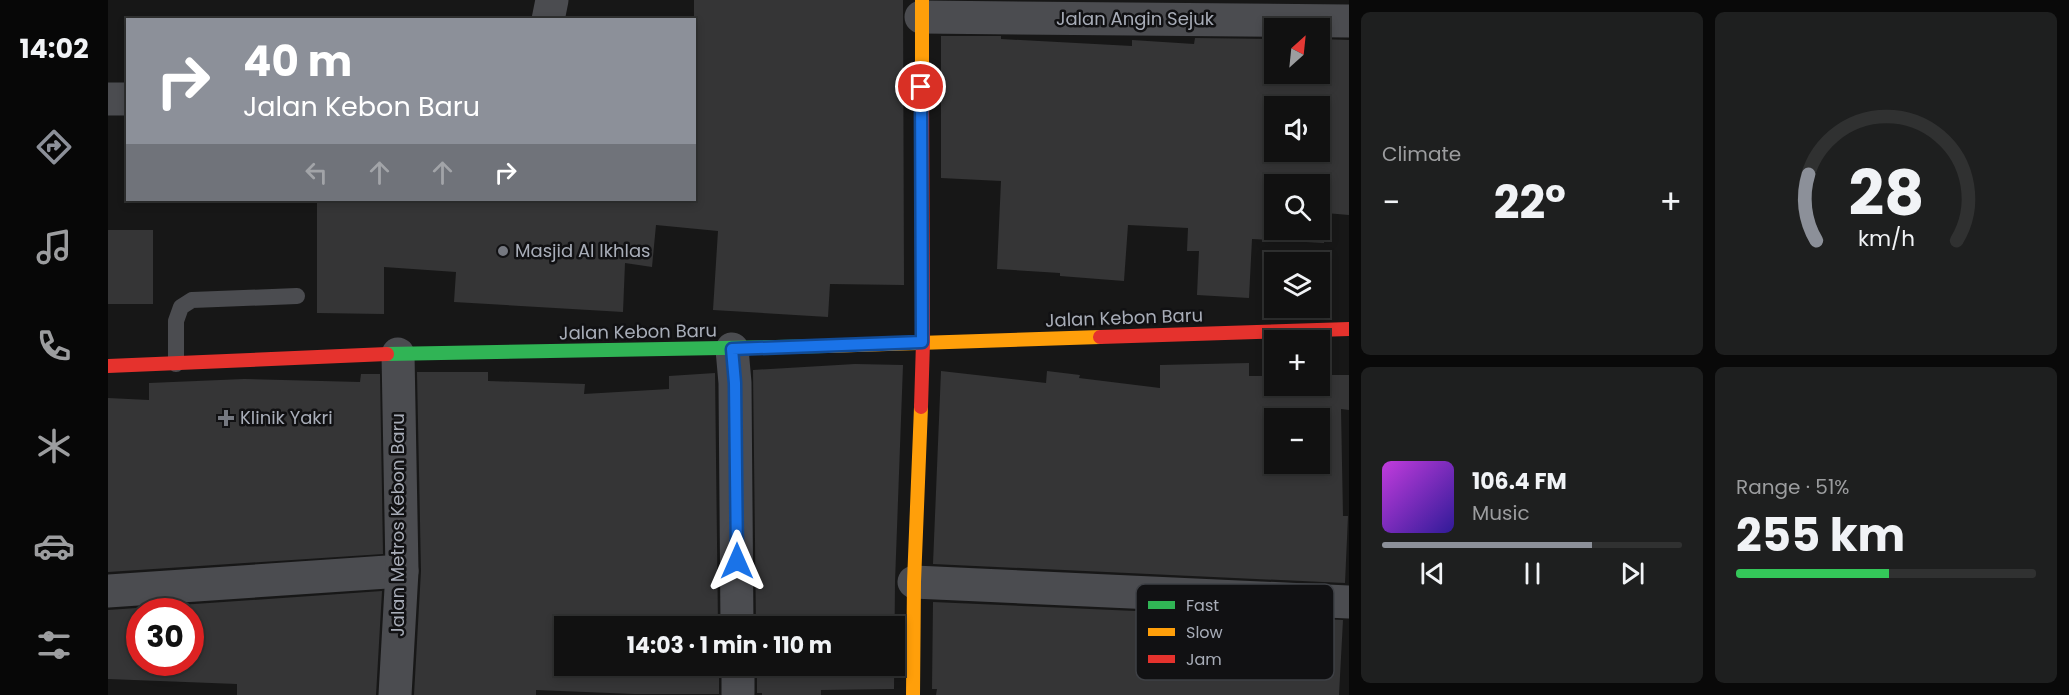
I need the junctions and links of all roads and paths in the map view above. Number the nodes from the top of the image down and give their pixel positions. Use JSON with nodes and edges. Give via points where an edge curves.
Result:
{"nodes":[{"id":1,"x":552,"y":0,"type":"edge"},
{"id":2,"x":921,"y":9,"type":"edge"},
{"id":3,"x":548,"y":18,"type":"edge"},
{"id":4,"x":1349,"y":21,"type":"edge"},
{"id":5,"x":108,"y":99,"type":"edge"},
{"id":6,"x":126,"y":99,"type":"edge"},
{"id":7,"x":297,"y":296,"type":"dead end"},
{"id":8,"x":1349,"y":329,"type":"edge"},
{"id":9,"x":922,"y":342,"type":"junction"},
{"id":10,"x":732,"y":349,"type":"junction"},
{"id":11,"x":398,"y":354,"type":"junction"},
{"id":12,"x":176,"y":364,"type":"junction"},
{"id":13,"x":108,"y":366,"type":"edge"},
{"id":14,"x":402,"y":571,"type":"junction"},
{"id":15,"x":914,"y":582,"type":"junction"},
{"id":16,"x":108,"y":591,"type":"edge"},
{"id":17,"x":1136,"y":592,"type":"edge"},
{"id":18,"x":1334,"y":601,"type":"edge"},
{"id":19,"x":1349,"y":602,"type":"edge"},
{"id":20,"x":737,"y":616,"type":"edge"},
{"id":21,"x":395,"y":695,"type":"edge"},
{"id":22,"x":913,"y":695,"type":"edge"}],
"edges":[{"from":1,"to":3,"type":"street"},
{"from":2,"to":4,"type":"street","name":"Jalan Angin Sejuk"},
{"from":2,"to":9,"type":"street"},
{"from":5,"to":6,"type":"street"},
{"from":7,"to":12,"type":"lane","via":[[192,300],[181,308],[176,321]]},
{"from":8,"to":9,"type":"street","name":"Jalan Kebon Baru"},
{"from":9,"to":10,"type":"street","name":"Jalan Kebon Baru"},
{"from":9,"to":15,"type":"street"},
{"from":10,"to":11,"type":"street","name":"Jalan Kebon Baru"},
{"from":10,"to":20,"type":"street"},
{"from":11,"to":12,"type":"street","name":"Jalan Kebon Baru"},
{"from":11,"to":14,"type":"street","name":"Jalan Metros Kebon Baru"},
{"from":12,"to":13,"type":"street","name":"Jalan Kebon Baru"},
{"from":14,"to":16,"type":"street"},
{"from":14,"to":21,"type":"street","name":"Jalan Metros Kebon Baru"},
{"from":15,"to":17,"type":"street"},
{"from":15,"to":22,"type":"street"},
{"from":18,"to":19,"type":"street"}]}
